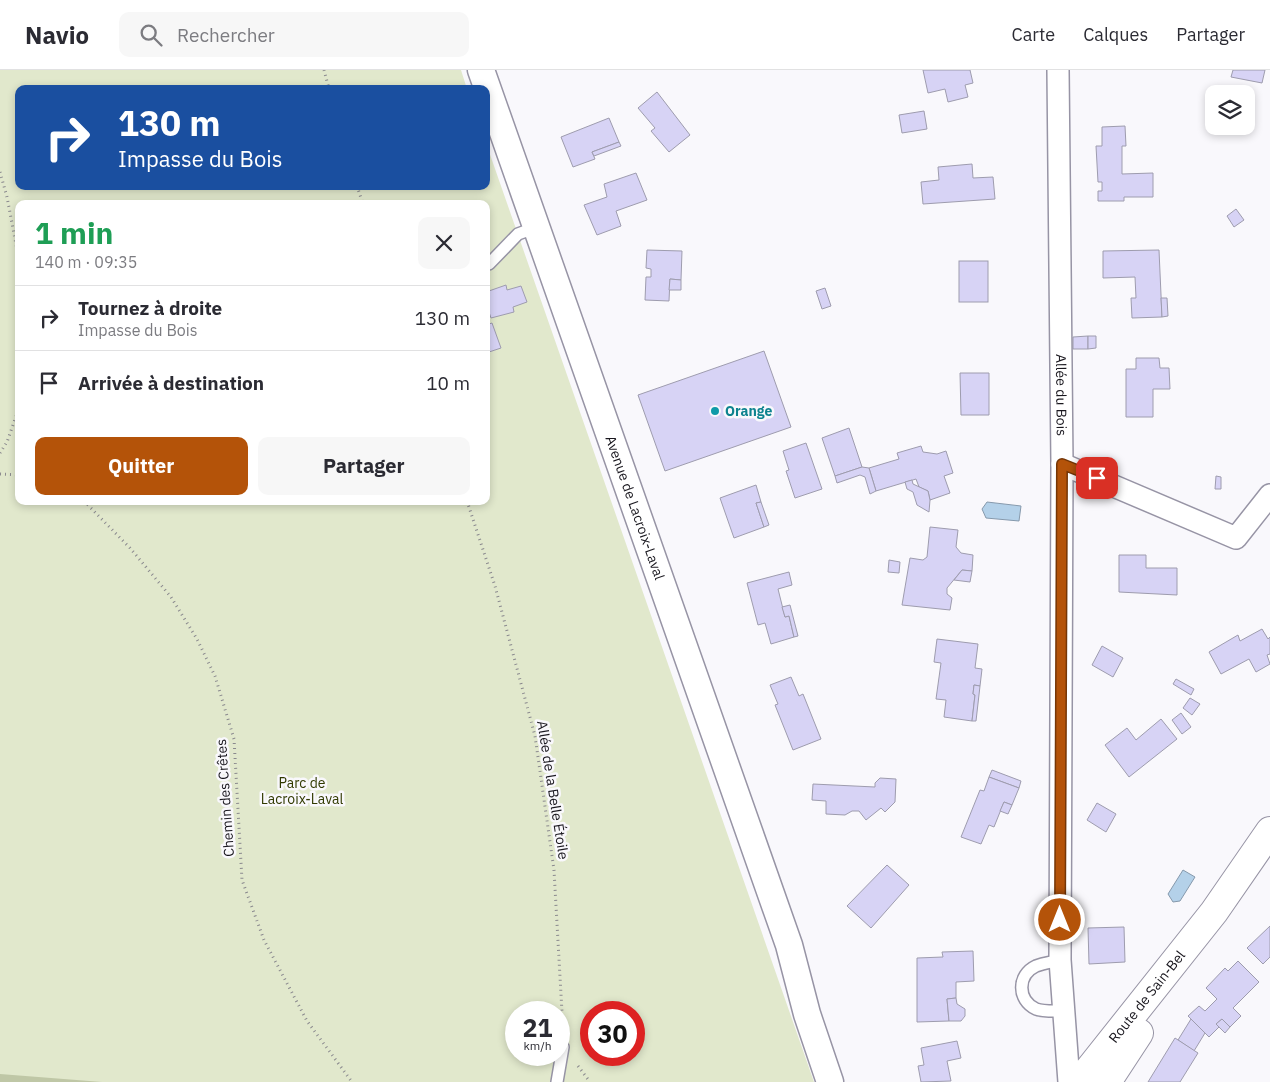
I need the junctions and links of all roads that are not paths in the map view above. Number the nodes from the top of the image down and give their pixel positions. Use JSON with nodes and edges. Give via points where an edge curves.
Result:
{"nodes":[{"id":1,"x":481,"y":70,"type":"edge"},
{"id":2,"x":1058,"y":70,"type":"edge"},
{"id":3,"x":486,"y":85,"type":"edge"},
{"id":4,"x":490,"y":96,"type":"edge"},
{"id":5,"x":536,"y":227,"type":"junction"},
{"id":6,"x":490,"y":262,"type":"edge"},
{"id":7,"x":1062,"y":464,"type":"junction"},
{"id":8,"x":1270,"y":495,"type":"edge"},
{"id":9,"x":1270,"y":831,"type":"edge"},
{"id":10,"x":1214,"y":912,"type":"junction"},
{"id":11,"x":789,"y":945,"type":"junction"},
{"id":12,"x":1060,"y":960,"type":"junction"},
{"id":13,"x":1064,"y":1011,"type":"junction"},
{"id":14,"x":560,"y":1066,"type":"edge"},
{"id":15,"x":557,"y":1082,"type":"edge"},
{"id":16,"x":830,"y":1082,"type":"edge"},
{"id":17,"x":849,"y":1082,"type":"edge"},
{"id":18,"x":1069,"y":1082,"type":"edge"},
{"id":19,"x":1079,"y":1082,"type":"edge"},
{"id":20,"x":1108,"y":1082,"type":"edge"}],
"edges":[{"from":1,"to":3,"type":"street","name":"Avenue de Lacroix-Laval"},
{"from":2,"to":7,"type":"street","name":"Allée du Bois"},
{"from":4,"to":5,"type":"street","name":"Avenue de Lacroix-Laval"},
{"from":5,"to":6,"type":"lane","via":[[518,234]]},
{"from":5,"to":11,"type":"street","name":"Avenue de Lacroix-Laval"},
{"from":7,"to":8,"type":"street","via":[[1236,538]]},
{"from":7,"to":12,"type":"street","name":"Allée du Bois"},
{"from":9,"to":10,"type":"main road","name":"Route de Sain-Bel"},
{"from":10,"to":19,"type":"main road","name":"Route de Sain-Bel"},
{"from":10,"to":20,"type":"main road","name":"Route de Sain-Bel"},
{"from":11,"to":16,"type":"street","name":"Avenue de Lacroix-Laval","via":[[807,1014]]},
{"from":11,"to":17,"type":"street","name":"Avenue de Lacroix-Laval"},
{"from":12,"to":13,"type":"street","name":"Allée du Bois"},
{"from":12,"to":13,"type":"lane","via":[[1036,966],[1024,974],[1022,997],[1038,1010]]},
{"from":13,"to":18,"type":"street","name":"Allée du Bois"},
{"from":14,"to":15,"type":"lane"}]}
